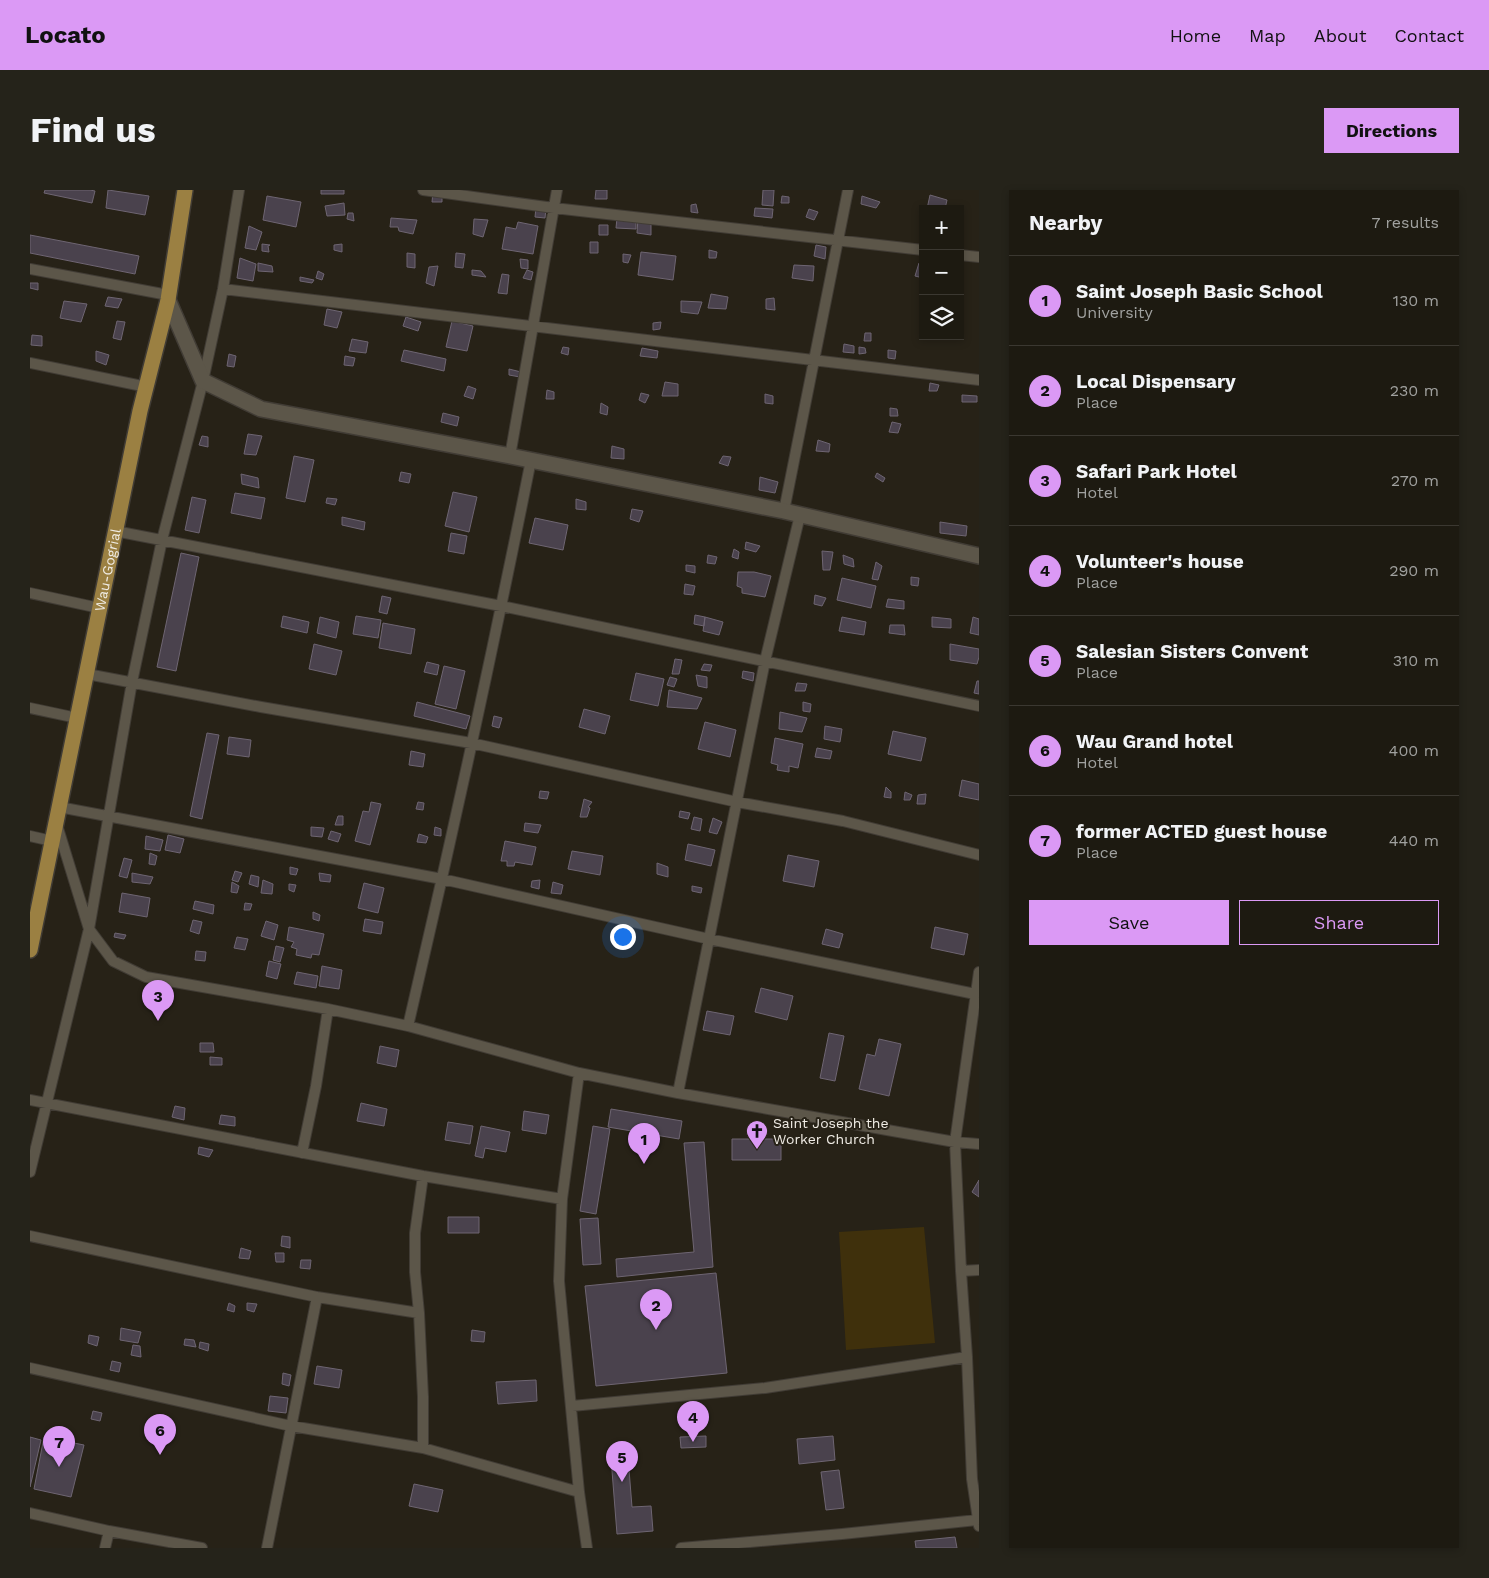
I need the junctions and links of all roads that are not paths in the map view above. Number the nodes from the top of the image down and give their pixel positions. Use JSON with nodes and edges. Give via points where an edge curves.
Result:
{"nodes":[{"id":1,"x":185,"y":190,"type":"edge"},
{"id":2,"x":239,"y":190,"type":"edge"},
{"id":3,"x":423,"y":190,"type":"edge"},
{"id":4,"x":557,"y":190,"type":"edge"},
{"id":5,"x":848,"y":190,"type":"edge"},
{"id":6,"x":554,"y":208,"type":"junction"},
{"id":7,"x":837,"y":239,"type":"junction"},
{"id":8,"x":919,"y":249,"type":"edge"},
{"id":9,"x":964,"y":255,"type":"edge"},
{"id":10,"x":979,"y":257,"type":"edge"},
{"id":11,"x":30,"y":269,"type":"edge"},
{"id":12,"x":223,"y":289,"type":"junction"},
{"id":13,"x":168,"y":297,"type":"junction"},
{"id":14,"x":534,"y":325,"type":"junction"},
{"id":15,"x":814,"y":360,"type":"junction"},
{"id":16,"x":30,"y":363,"type":"edge"},
{"id":17,"x":979,"y":380,"type":"edge"},
{"id":18,"x":203,"y":381,"type":"junction"},
{"id":19,"x":147,"y":387,"type":"junction"},
{"id":20,"x":510,"y":456,"type":"junction"},
{"id":21,"x":531,"y":460,"type":"junction"},
{"id":22,"x":784,"y":512,"type":"junction"},
{"id":23,"x":800,"y":515,"type":"junction"},
{"id":24,"x":115,"y":531,"type":"junction"},
{"id":25,"x":162,"y":540,"type":"junction"},
{"id":26,"x":979,"y":556,"type":"edge"},
{"id":27,"x":30,"y":593,"type":"edge"},
{"id":28,"x":501,"y":606,"type":"junction"},
{"id":29,"x":100,"y":608,"type":"junction"},
{"id":30,"x":765,"y":661,"type":"junction"},
{"id":31,"x":87,"y":674,"type":"junction"},
{"id":32,"x":132,"y":682,"type":"junction"},
{"id":33,"x":979,"y":706,"type":"edge"},
{"id":34,"x":30,"y":708,"type":"edge"},
{"id":35,"x":77,"y":718,"type":"junction"},
{"id":36,"x":471,"y":743,"type":"junction"},
{"id":37,"x":737,"y":802,"type":"junction"},
{"id":38,"x":57,"y":815,"type":"junction"},
{"id":39,"x":107,"y":817,"type":"junction"},
{"id":40,"x":30,"y":836,"type":"edge"},
{"id":41,"x":52,"y":841,"type":"junction"},
{"id":42,"x":979,"y":855,"type":"edge"},
{"id":43,"x":442,"y":879,"type":"junction"},
{"id":44,"x":88,"y":929,"type":"junction"},
{"id":45,"x":709,"y":939,"type":"junction"},
{"id":46,"x":30,"y":950,"type":"edge"},
{"id":47,"x":979,"y":972,"type":"edge"},
{"id":48,"x":975,"y":994,"type":"junction"},
{"id":49,"x":328,"y":1009,"type":"junction"},
{"id":50,"x":975,"y":1020,"type":"edge"},
{"id":51,"x":408,"y":1026,"type":"junction"},
{"id":52,"x":579,"y":1073,"type":"junction"},
{"id":53,"x":678,"y":1093,"type":"junction"},
{"id":54,"x":30,"y":1100,"type":"edge"},
{"id":55,"x":46,"y":1103,"type":"junction"},
{"id":56,"x":955,"y":1142,"type":"junction"},
{"id":57,"x":979,"y":1144,"type":"edge"},
{"id":58,"x":302,"y":1153,"type":"junction"},
{"id":59,"x":30,"y":1172,"type":"edge"},
{"id":60,"x":423,"y":1176,"type":"junction"},
{"id":61,"x":562,"y":1199,"type":"junction"},
{"id":62,"x":30,"y":1236,"type":"edge"},
{"id":63,"x":979,"y":1270,"type":"edge"},
{"id":64,"x":961,"y":1271,"type":"junction"},
{"id":65,"x":317,"y":1298,"type":"junction"},
{"id":66,"x":419,"y":1313,"type":"junction"},
{"id":67,"x":967,"y":1357,"type":"junction"},
{"id":68,"x":30,"y":1368,"type":"edge"},
{"id":69,"x":572,"y":1406,"type":"junction"},
{"id":70,"x":291,"y":1426,"type":"junction"},
{"id":71,"x":423,"y":1448,"type":"junction"},
{"id":72,"x":975,"y":1479,"type":"edge"},
{"id":73,"x":579,"y":1492,"type":"junction"},
{"id":74,"x":30,"y":1513,"type":"edge"},
{"id":75,"x":978,"y":1523,"type":"edge"},
{"id":76,"x":109,"y":1531,"type":"junction"},
{"id":77,"x":105,"y":1548,"type":"edge"},
{"id":78,"x":202,"y":1548,"type":"edge"},
{"id":79,"x":267,"y":1548,"type":"edge"},
{"id":80,"x":586,"y":1548,"type":"edge"},
{"id":81,"x":682,"y":1548,"type":"edge"}],
"edges":[{"from":1,"to":13,"type":"main road","name":"Wau-Gogrial"},
{"from":2,"to":12,"type":"street"},
{"from":3,"to":6,"type":"street"},
{"from":4,"to":6,"type":"street"},
{"from":5,"to":7,"type":"street"},
{"from":6,"to":7,"type":"street"},
{"from":6,"to":14,"type":"street"},
{"from":7,"to":8,"type":"street"},
{"from":7,"to":15,"type":"street"},
{"from":9,"to":10,"type":"street"},
{"from":11,"to":13,"type":"street"},
{"from":12,"to":14,"type":"street"},
{"from":12,"to":18,"type":"street"},
{"from":13,"to":18,"type":"street"},
{"from":13,"to":19,"type":"main road","name":"Wau-Gogrial"},
{"from":14,"to":15,"type":"street"},
{"from":14,"to":20,"type":"street"},
{"from":15,"to":17,"type":"street"},
{"from":15,"to":22,"type":"street"},
{"from":16,"to":19,"type":"street"},
{"from":18,"to":20,"type":"street","via":[[261,409]]},
{"from":18,"to":25,"type":"street"},
{"from":19,"to":24,"type":"main road","name":"Wau-Gogrial"},
{"from":20,"to":21,"type":"street"},
{"from":21,"to":22,"type":"street"},
{"from":21,"to":28,"type":"street"},
{"from":22,"to":23,"type":"street"},
{"from":23,"to":26,"type":"street"},
{"from":23,"to":30,"type":"street"},
{"from":24,"to":25,"type":"street"},
{"from":24,"to":29,"type":"main road","name":"Wau-Gogrial"},
{"from":25,"to":28,"type":"street"},
{"from":25,"to":32,"type":"street"},
{"from":27,"to":29,"type":"street"},
{"from":28,"to":30,"type":"street"},
{"from":28,"to":36,"type":"street"},
{"from":29,"to":31,"type":"main road","name":"Wau-Gogrial"},
{"from":30,"to":33,"type":"street"},
{"from":30,"to":37,"type":"street"},
{"from":31,"to":32,"type":"street"},
{"from":31,"to":35,"type":"main road","name":"Wau-Gogrial"},
{"from":32,"to":36,"type":"street"},
{"from":32,"to":39,"type":"street"},
{"from":34,"to":35,"type":"street"},
{"from":35,"to":38,"type":"main road","name":"Wau-Gogrial"},
{"from":36,"to":37,"type":"street"},
{"from":36,"to":43,"type":"street"},
{"from":37,"to":42,"type":"street","via":[[843,822]]},
{"from":37,"to":45,"type":"street"},
{"from":38,"to":39,"type":"street"},
{"from":38,"to":41,"type":"main road","name":"Wau-Gogrial"},
{"from":38,"to":44,"type":"street"},
{"from":39,"to":43,"type":"street"},
{"from":39,"to":44,"type":"street"},
{"from":40,"to":41,"type":"street"},
{"from":41,"to":46,"type":"main road","name":"Wau-Gogrial"},
{"from":43,"to":45,"type":"street"},
{"from":43,"to":51,"type":"street"},
{"from":44,"to":49,"type":"street","via":[[113,961],[146,977]]},
{"from":44,"to":55,"type":"street"},
{"from":45,"to":48,"type":"street"},
{"from":45,"to":53,"type":"street"},
{"from":47,"to":48,"type":"street"},
{"from":48,"to":50,"type":"street"},
{"from":49,"to":51,"type":"street"},
{"from":49,"to":58,"type":"street"},
{"from":50,"to":56,"type":"street"},
{"from":51,"to":52,"type":"street"},
{"from":52,"to":53,"type":"street"},
{"from":52,"to":61,"type":"street"},
{"from":53,"to":56,"type":"street"},
{"from":54,"to":55,"type":"street"},
{"from":55,"to":58,"type":"street"},
{"from":55,"to":59,"type":"street"},
{"from":56,"to":57,"type":"street"},
{"from":56,"to":64,"type":"street"},
{"from":58,"to":60,"type":"street"},
{"from":60,"to":61,"type":"street"},
{"from":60,"to":66,"type":"street","via":[[414,1233]]},
{"from":61,"to":69,"type":"street","via":[[559,1281]]},
{"from":62,"to":65,"type":"street"},
{"from":63,"to":64,"type":"street"},
{"from":64,"to":67,"type":"street"},
{"from":65,"to":66,"type":"street"},
{"from":65,"to":70,"type":"street"},
{"from":66,"to":71,"type":"street"},
{"from":67,"to":69,"type":"street","via":[[765,1388]]},
{"from":67,"to":72,"type":"street"},
{"from":68,"to":70,"type":"street"},
{"from":69,"to":73,"type":"street"},
{"from":70,"to":71,"type":"street"},
{"from":70,"to":79,"type":"street"},
{"from":71,"to":73,"type":"street"},
{"from":72,"to":75,"type":"street"},
{"from":73,"to":80,"type":"street"},
{"from":74,"to":76,"type":"street"},
{"from":75,"to":81,"type":"street"},
{"from":76,"to":77,"type":"street"},
{"from":76,"to":78,"type":"street"}]}
